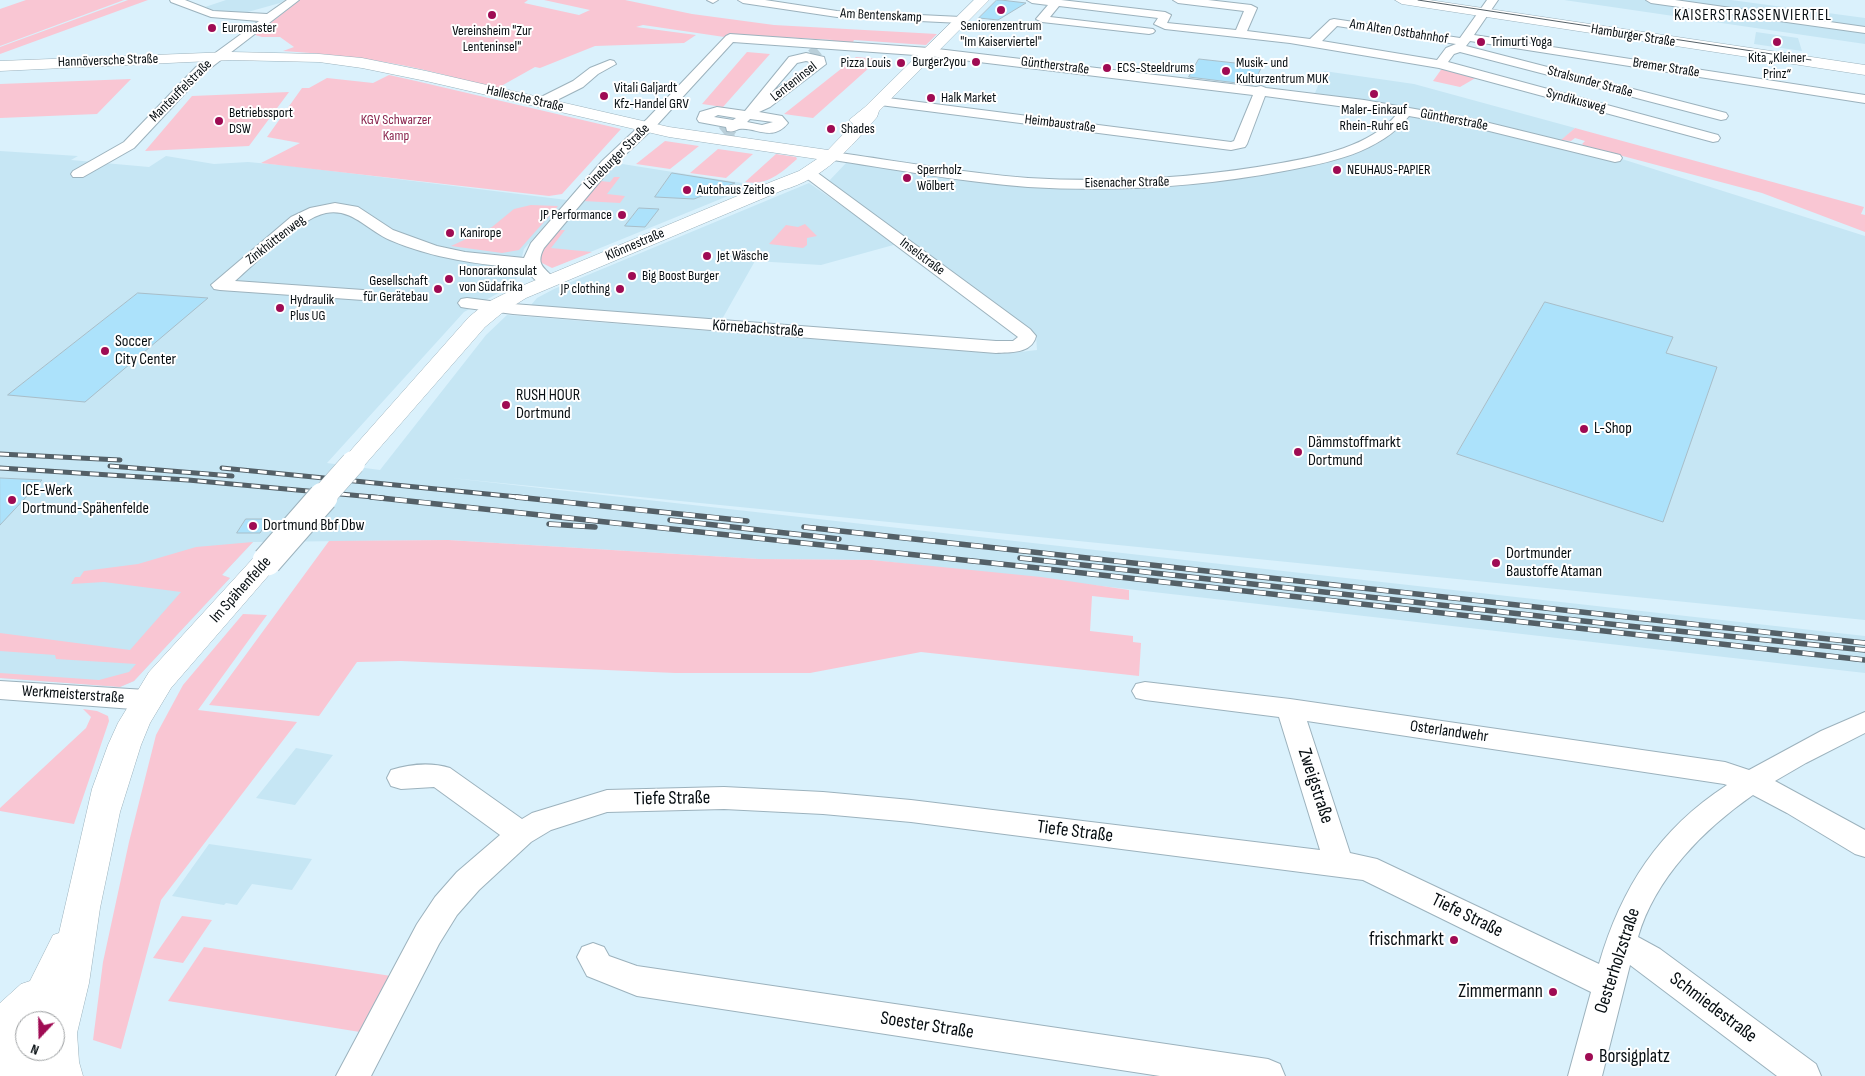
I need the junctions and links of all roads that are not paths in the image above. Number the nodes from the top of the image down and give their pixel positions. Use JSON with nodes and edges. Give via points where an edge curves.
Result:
{"nodes":[{"id":1,"x":174,"y":0,"type":"edge"},
{"id":2,"x":294,"y":0,"type":"edge"},
{"id":3,"x":742,"y":0,"type":"edge"},
{"id":4,"x":804,"y":0,"type":"edge"},
{"id":5,"x":982,"y":0,"type":"edge"},
{"id":6,"x":1032,"y":0,"type":"edge"},
{"id":7,"x":1160,"y":0,"type":"edge"},
{"id":8,"x":1178,"y":0,"type":"edge"},
{"id":9,"x":1402,"y":0,"type":"edge"},
{"id":10,"x":1440,"y":0,"type":"edge"},
{"id":11,"x":1651,"y":0,"type":"edge"},
{"id":12,"x":1743,"y":0,"type":"edge"},
{"id":13,"x":1056,"y":3,"type":"junction"},
{"id":14,"x":791,"y":8,"type":"junction"},
{"id":15,"x":1488,"y":8,"type":"edge"},
{"id":16,"x":1151,"y":13,"type":"junction"},
{"id":17,"x":1747,"y":14,"type":"junction"},
{"id":18,"x":269,"y":18,"type":"junction"},
{"id":19,"x":961,"y":20,"type":"junction"},
{"id":20,"x":1865,"y":30,"type":"edge"},
{"id":21,"x":1149,"y":31,"type":"dead end"},
{"id":22,"x":1240,"y":34,"type":"junction"},
{"id":23,"x":730,"y":38,"type":"joint"},
{"id":24,"x":1463,"y":42,"type":"junction"},
{"id":25,"x":1313,"y":43,"type":"junction"},
{"id":26,"x":816,"y":52,"type":"junction"},
{"id":27,"x":929,"y":52,"type":"junction"},
{"id":28,"x":216,"y":57,"type":"junction"},
{"id":29,"x":610,"y":64,"type":"dead end"},
{"id":30,"x":1440,"y":64,"type":"junction"},
{"id":31,"x":1865,"y":65,"type":"edge"},
{"id":32,"x":0,"y":66,"type":"edge"},
{"id":33,"x":1865,"y":70,"type":"edge"},
{"id":34,"x":1261,"y":90,"type":"junction"},
{"id":35,"x":1865,"y":99,"type":"edge"},
{"id":36,"x":540,"y":103,"type":"junction"},
{"id":37,"x":876,"y":106,"type":"junction"},
{"id":38,"x":1406,"y":110,"type":"junction"},
{"id":39,"x":753,"y":111,"type":"junction"},
{"id":40,"x":1720,"y":116,"type":"dead end"},
{"id":41,"x":646,"y":127,"type":"junction"},
{"id":42,"x":727,"y":131,"type":"junction"},
{"id":43,"x":1713,"y":138,"type":"dead end"},
{"id":44,"x":826,"y":155,"type":"junction"},
{"id":45,"x":1615,"y":158,"type":"dead end"},
{"id":46,"x":78,"y":174,"type":"dead end"},
{"id":47,"x":810,"y":174,"type":"junction"},
{"id":48,"x":777,"y":186,"type":"junction"},
{"id":49,"x":531,"y":264,"type":"junction"},
{"id":50,"x":548,"y":281,"type":"junction"},
{"id":51,"x":363,"y":295,"type":"dead end"},
{"id":52,"x":467,"y":303,"type":"dead end"},
{"id":53,"x":494,"y":308,"type":"junction"},
{"id":54,"x":1022,"y":344,"type":"joint"},
{"id":55,"x":0,"y":690,"type":"edge"},
{"id":56,"x":1145,"y":692,"type":"dead end"},
{"id":57,"x":146,"y":700,"type":"junction"},
{"id":58,"x":1290,"y":709,"type":"junction"},
{"id":59,"x":1865,"y":722,"type":"edge"},
{"id":60,"x":401,"y":778,"type":"dead end"},
{"id":61,"x":1751,"y":781,"type":"junction"},
{"id":62,"x":521,"y":834,"type":"junction"},
{"id":63,"x":1865,"y":845,"type":"edge"},
{"id":64,"x":1340,"y":864,"type":"junction"},
{"id":65,"x":79,"y":923,"type":"junction"},
{"id":66,"x":1620,"y":944,"type":"junction"},
{"id":67,"x":593,"y":957,"type":"dead end"},
{"id":68,"x":49,"y":984,"type":"junction"},
{"id":69,"x":1609,"y":985,"type":"junction"},
{"id":70,"x":45,"y":1011,"type":"edge"},
{"id":71,"x":51,"y":1011,"type":"edge"},
{"id":72,"x":0,"y":1030,"type":"edge"},
{"id":73,"x":15,"y":1052,"type":"edge"},
{"id":74,"x":32,"y":1061,"type":"edge"},
{"id":75,"x":57,"y":1061,"type":"edge"},
{"id":76,"x":0,"y":1063,"type":"edge"},
{"id":77,"x":26,"y":1076,"type":"edge"},
{"id":78,"x":62,"y":1076,"type":"edge"},
{"id":79,"x":352,"y":1076,"type":"edge"},
{"id":80,"x":1268,"y":1076,"type":"edge"},
{"id":81,"x":1585,"y":1076,"type":"edge"},
{"id":82,"x":1804,"y":1076,"type":"edge"}],
"edges":[{"from":1,"to":18,"type":"street","via":[[211,14]]},
{"from":2,"to":18,"type":"street","name":"Manteuffelstraße"},
{"from":3,"to":14,"type":"street","name":"Am Bentenskamp"},
{"from":4,"to":14,"type":"street"},
{"from":5,"to":19,"type":"main road","name":"Klönnestraße"},
{"from":6,"to":13,"type":"street"},
{"from":7,"to":16,"type":"street"},
{"from":8,"to":22,"type":"street","via":[[1251,8]]},
{"from":9,"to":15,"type":"main road","name":"Hamburger Straße"},
{"from":10,"to":15,"type":"main road","name":"Hamburger Straße"},
{"from":11,"to":17,"type":"street"},
{"from":12,"to":17,"type":"street"},
{"from":13,"to":16,"type":"street"},
{"from":13,"to":21,"type":"street","via":[[1042,19],[1115,24]]},
{"from":14,"to":19,"type":"street","name":"Am Bentenskamp","via":[[872,17]]},
{"from":15,"to":24,"type":"street","name":"Am Alten Ostbahnhof"},
{"from":15,"to":31,"type":"main road","name":"Hamburger Straße"},
{"from":15,"to":33,"type":"main road","name":"Hamburger Straße"},
{"from":16,"to":22,"type":"street","name":"Am Alten Ostbahnhof","via":[[1165,14],[1160,24],[1165,26]]},
{"from":17,"to":20,"type":"street"},
{"from":18,"to":28,"type":"street","name":"Manteuffelstraße"},
{"from":19,"to":27,"type":"main road","name":"Klönnestraße"},
{"from":22,"to":25,"type":"street","name":"Am Alten Ostbahnhof"},
{"from":23,"to":26,"type":"street","name":"Güntherstraße"},
{"from":23,"to":41,"type":"street","name":"Lüneburger Straße"},
{"from":24,"to":25,"type":"street","name":"Am Alten Ostbahnhof","via":[[1334,22]]},
{"from":24,"to":30,"type":"street","name":"Am Alten Ostbahnhof"},
{"from":24,"to":35,"type":"street","name":"Bremer Straße"},
{"from":24,"to":40,"type":"street","name":"Stralsunder Straße"},
{"from":25,"to":30,"type":"street","name":"Am Alten Ostbahnhof"},
{"from":26,"to":27,"type":"street","name":"Güntherstraße"},
{"from":26,"to":39,"type":"street","name":"Lenteninsel","via":[[793,60],[756,103]]},
{"from":26,"to":39,"type":"street","name":"Lenteninsel","via":[[820,64]]},
{"from":27,"to":34,"type":"street","name":"Güntherstraße"},
{"from":27,"to":37,"type":"main road","name":"Klönnestraße"},
{"from":28,"to":32,"type":"main road","name":"Hannöversche Straße"},
{"from":28,"to":36,"type":"main road","name":"Hallesche Straße","via":[[297,57],[362,63]]},
{"from":28,"to":46,"type":"street","name":"Manteuffelstraße","via":[[129,145],[94,168]]},
{"from":29,"to":36,"type":"street"},
{"from":30,"to":43,"type":"street","name":"Syndikusweg"},
{"from":34,"to":37,"type":"street","name":"Heimbaustraße","via":[[1240,144],[1232,146]]},
{"from":34,"to":38,"type":"street","name":"Güntherstraße"},
{"from":36,"to":41,"type":"main road","name":"Hallesche Straße"},
{"from":37,"to":44,"type":"main road","name":"Klönnestraße"},
{"from":38,"to":44,"type":"street","name":"Eisenacher Straße","via":[[1382,136],[1334,156],[1241,175],[1186,181],[1126,185],[1028,182]]},
{"from":38,"to":45,"type":"street","name":"Güntherstraße"},
{"from":39,"to":42,"type":"street","name":"Lenteninsel"},
{"from":39,"to":42,"type":"street","name":"Lenteninsel","via":[[717,111],[704,117]]},
{"from":39,"to":42,"type":"street","name":"Lenteninsel","via":[[776,118],[781,123],[769,129]]},
{"from":41,"to":42,"type":"main road","name":"Hallesche Straße"},
{"from":41,"to":49,"type":"street","name":"Lüneburger Straße","via":[[607,164],[537,246]]},
{"from":42,"to":44,"type":"main road","name":"Hallesche Straße"},
{"from":44,"to":47,"type":"main road","name":"Klönnestraße"},
{"from":44,"to":48,"type":"main road","name":"Klönnestraße"},
{"from":47,"to":48,"type":"main road","name":"Klönnestraße"},
{"from":47,"to":54,"type":"street","name":"Inselstraße","via":[[1024,334],[1026,340]]},
{"from":48,"to":50,"type":"main road","name":"Klönnestraße"},
{"from":49,"to":50,"type":"street"},
{"from":49,"to":51,"type":"street","name":"Zinkhüttenweg","via":[[442,253],[400,239],[348,209],[326,209],[297,220],[220,285]]},
{"from":50,"to":53,"type":"main road","name":"Klönnestraße"},
{"from":52,"to":53,"type":"street"},
{"from":53,"to":54,"type":"street","name":"Körnebachstraße","via":[[996,347]]},
{"from":53,"to":57,"type":"main road","name":"Im Spähenfelde","bridge":true,"via":[[477,322],[160,680]]},
{"from":55,"to":57,"type":"street","name":"Werkmeisterstraße"},
{"from":56,"to":58,"type":"street","name":"Osterlandwehr"},
{"from":57,"to":65,"type":"main road","name":"Im Spähenfelde","via":[[114,767]]},
{"from":58,"to":61,"type":"street","name":"Osterlandwehr","via":[[1641,759],[1725,773]]},
{"from":58,"to":64,"type":"street","name":"Zweigstraße"},
{"from":59,"to":61,"type":"street","name":"Oesterholzstraße","via":[[1806,749]]},
{"from":60,"to":62,"type":"street","via":[[440,776]]},
{"from":61,"to":63,"type":"street","name":"Osterlandwehr"},
{"from":61,"to":66,"type":"street","name":"Oesterholzstraße","via":[[1720,803],[1651,875]]},
{"from":62,"to":64,"type":"street","name":"Tiefe Straße","via":[[542,821],[607,801],[724,798],[911,811]]},
{"from":62,"to":79,"type":"street","name":"Tiefe Straße","via":[[492,858],[446,906]]},
{"from":64,"to":69,"type":"street","name":"Tiefe Straße","via":[[1366,868]]},
{"from":65,"to":68,"type":"main road","name":"Im Spähenfelde"},
{"from":65,"to":71,"type":"main road","name":"Im Spähenfelde","via":[[77,949]]},
{"from":66,"to":69,"type":"street","name":"Oesterholzstraße"},
{"from":66,"to":82,"type":"street","name":"Schmiedestraße","via":[[1649,959]]},
{"from":67,"to":80,"type":"street","name":"Soester Straße","via":[[598,966],[637,981]]},
{"from":68,"to":70,"type":"main road","name":"Im Spähenfelde"},
{"from":68,"to":72,"type":"main road"},
{"from":69,"to":81,"type":"street","name":"Oesterholzstraße"},
{"from":73,"to":76,"type":"main road","name":"Im Spähenfelde"},
{"from":74,"to":77,"type":"main road","name":"Im Spähenfelde"},
{"from":75,"to":78,"type":"main road"}]}
